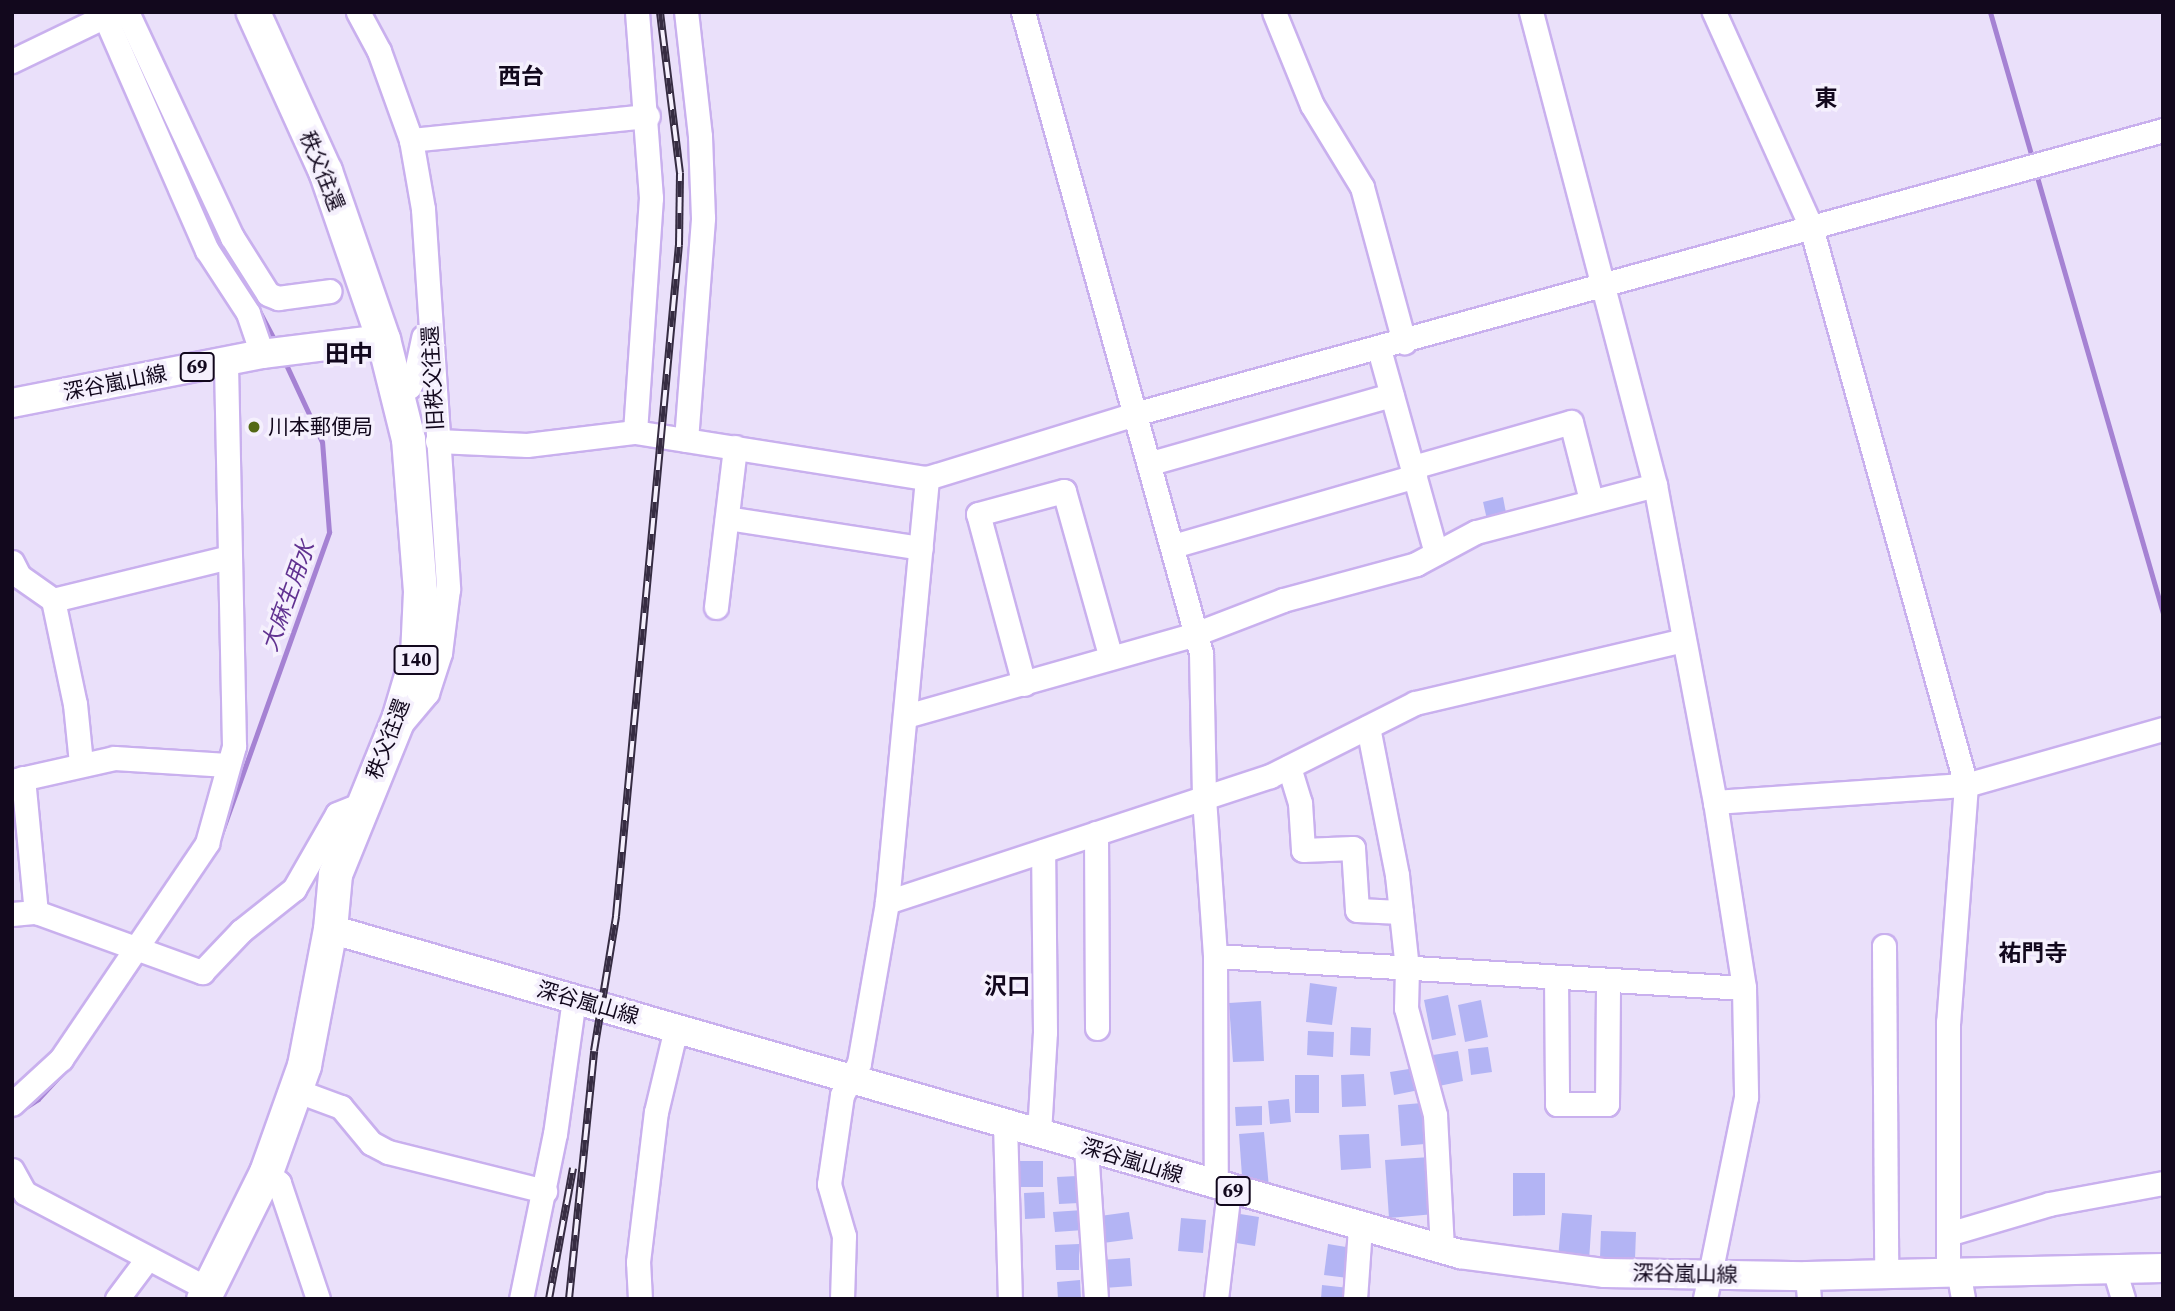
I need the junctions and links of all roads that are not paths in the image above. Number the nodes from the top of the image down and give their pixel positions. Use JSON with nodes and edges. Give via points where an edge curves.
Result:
{"nodes":[{"id":1,"x":253,"y":12,"type":"edge"},
{"id":2,"x":358,"y":12,"type":"edge"},
{"id":3,"x":637,"y":12,"type":"edge"},
{"id":4,"x":686,"y":12,"type":"edge"},
{"id":5,"x":1023,"y":12,"type":"edge"},
{"id":6,"x":1274,"y":12,"type":"edge"},
{"id":7,"x":1531,"y":12,"type":"edge"},
{"id":8,"x":1714,"y":12,"type":"edge"},
{"id":9,"x":114,"y":14,"type":"edge"},
{"id":10,"x":12,"y":61,"type":"edge"},
{"id":11,"x":648,"y":116,"type":"junction"},
{"id":12,"x":2163,"y":130,"type":"edge"},
{"id":13,"x":411,"y":140,"type":"junction"},
{"id":14,"x":1811,"y":227,"type":"junction"},
{"id":15,"x":1606,"y":286,"type":"junction"},
{"id":16,"x":330,"y":291,"type":"dead end"},
{"id":17,"x":260,"y":305,"type":"junction"},
{"id":18,"x":429,"y":314,"type":"junction"},
{"id":19,"x":383,"y":339,"type":"junction"},
{"id":20,"x":1404,"y":342,"type":"junction"},
{"id":21,"x":1379,"y":349,"type":"junction"},
{"id":22,"x":262,"y":354,"type":"junction"},
{"id":23,"x":226,"y":361,"type":"junction"},
{"id":24,"x":398,"y":393,"type":"junction"},
{"id":25,"x":1392,"y":395,"type":"junction"},
{"id":26,"x":12,"y":403,"type":"edge"},
{"id":27,"x":1138,"y":413,"type":"junction"},
{"id":28,"x":635,"y":432,"type":"junction"},
{"id":29,"x":686,"y":440,"type":"junction"},
{"id":30,"x":437,"y":441,"type":"junction"},
{"id":31,"x":735,"y":447,"type":"junction"},
{"id":32,"x":1151,"y":463,"type":"junction"},
{"id":33,"x":1414,"y":471,"type":"junction"},
{"id":34,"x":927,"y":478,"type":"junction"},
{"id":35,"x":1655,"y":485,"type":"junction"},
{"id":36,"x":1591,"y":500,"type":"junction"},
{"id":37,"x":727,"y":518,"type":"junction"},
{"id":38,"x":1172,"y":546,"type":"junction"},
{"id":39,"x":921,"y":548,"type":"junction"},
{"id":40,"x":1436,"y":553,"type":"junction"},
{"id":41,"x":229,"y":557,"type":"junction"},
{"id":42,"x":12,"y":562,"type":"edge"},
{"id":43,"x":53,"y":600,"type":"junction"},
{"id":44,"x":716,"y":607,"type":"dead end"},
{"id":45,"x":1195,"y":634,"type":"junction"},
{"id":46,"x":1684,"y":640,"type":"junction"},
{"id":47,"x":1111,"y":658,"type":"junction"},
{"id":48,"x":1024,"y":684,"type":"junction"},
{"id":49,"x":906,"y":716,"type":"junction"},
{"id":50,"x":1368,"y":727,"type":"junction"},
{"id":51,"x":2163,"y":729,"type":"edge"},
{"id":52,"x":389,"y":739,"type":"junction"},
{"id":53,"x":81,"y":762,"type":"junction"},
{"id":54,"x":229,"y":765,"type":"junction"},
{"id":55,"x":1289,"y":767,"type":"junction"},
{"id":56,"x":18,"y":780,"type":"edge"},
{"id":57,"x":1966,"y":785,"type":"junction"},
{"id":58,"x":1204,"y":797,"type":"junction"},
{"id":59,"x":1715,"y":802,"type":"junction"},
{"id":60,"x":362,"y":804,"type":"junction"},
{"id":61,"x":1096,"y":833,"type":"junction"},
{"id":62,"x":1043,"y":851,"type":"junction"},
{"id":63,"x":887,"y":902,"type":"junction"},
{"id":64,"x":36,"y":912,"type":"junction"},
{"id":65,"x":1401,"y":912,"type":"junction"},
{"id":66,"x":12,"y":914,"type":"edge"},
{"id":67,"x":330,"y":929,"type":"junction"},
{"id":68,"x":1884,"y":946,"type":"dead end"},
{"id":69,"x":135,"y":950,"type":"junction"},
{"id":70,"x":1215,"y":956,"type":"junction"},
{"id":71,"x":1407,"y":968,"type":"junction"},
{"id":72,"x":1556,"y":977,"type":"junction"},
{"id":73,"x":1608,"y":980,"type":"junction"},
{"id":74,"x":1744,"y":988,"type":"junction"},
{"id":75,"x":574,"y":999,"type":"junction"},
{"id":76,"x":677,"y":1028,"type":"junction"},
{"id":77,"x":1097,"y":1028,"type":"dead end"},
{"id":78,"x":851,"y":1079,"type":"junction"},
{"id":79,"x":295,"y":1090,"type":"junction"},
{"id":80,"x":12,"y":1104,"type":"edge"},
{"id":81,"x":1005,"y":1123,"type":"junction"},
{"id":82,"x":1040,"y":1133,"type":"junction"},
{"id":83,"x":1087,"y":1147,"type":"junction"},
{"id":84,"x":12,"y":1170,"type":"edge"},
{"id":85,"x":266,"y":1172,"type":"junction"},
{"id":86,"x":2163,"y":1183,"type":"edge"},
{"id":87,"x":1223,"y":1188,"type":"junction"},
{"id":88,"x":545,"y":1191,"type":"junction"},
{"id":89,"x":1360,"y":1227,"type":"junction"},
{"id":90,"x":1948,"y":1234,"type":"junction"},
{"id":91,"x":1442,"y":1249,"type":"junction"},
{"id":92,"x":147,"y":1259,"type":"junction"},
{"id":93,"x":2163,"y":1268,"type":"edge"},
{"id":94,"x":2114,"y":1269,"type":"junction"},
{"id":95,"x":1953,"y":1270,"type":"junction"},
{"id":96,"x":1886,"y":1272,"type":"junction"},
{"id":97,"x":1708,"y":1287,"type":"edge"},
{"id":98,"x":1808,"y":1287,"type":"edge"},
{"id":99,"x":206,"y":1294,"type":"edge"},
{"id":100,"x":117,"y":1299,"type":"edge"},
{"id":101,"x":318,"y":1299,"type":"edge"},
{"id":102,"x":521,"y":1299,"type":"edge"},
{"id":103,"x":640,"y":1299,"type":"edge"},
{"id":104,"x":842,"y":1299,"type":"edge"},
{"id":105,"x":1010,"y":1299,"type":"edge"},
{"id":106,"x":1096,"y":1299,"type":"edge"},
{"id":107,"x":1216,"y":1299,"type":"edge"},
{"id":108,"x":1355,"y":1299,"type":"edge"},
{"id":109,"x":1963,"y":1299,"type":"edge"},
{"id":110,"x":2123,"y":1299,"type":"edge"}],
"edges":[{"from":1,"to":19,"type":"highway","name":"秩父往還","number":"140","via":[[325,171]]},
{"from":2,"to":13,"type":"street","name":"旧秩父往還","via":[[379,51]]},
{"from":3,"to":11,"type":"street"},
{"from":4,"to":29,"type":"street","via":[[700,136],[703,218]]},
{"from":5,"to":27,"type":"street"},
{"from":6,"to":20,"type":"street","via":[[1312,105],[1362,187]]},
{"from":7,"to":15,"type":"street"},
{"from":8,"to":14,"type":"street"},
{"from":9,"to":10,"type":"street"},
{"from":9,"to":17,"type":"street","via":[[219,244]]},
{"from":11,"to":13,"type":"street"},
{"from":11,"to":28,"type":"street","via":[[651,198]]},
{"from":12,"to":14,"type":"street"},
{"from":13,"to":18,"type":"street","name":"旧秩父往還","via":[[423,209]]},
{"from":14,"to":15,"type":"street"},
{"from":14,"to":57,"type":"street"},
{"from":15,"to":20,"type":"street"},
{"from":15,"to":35,"type":"street"},
{"from":16,"to":17,"type":"street"},
{"from":17,"to":22,"type":"street"},
{"from":18,"to":24,"type":"street","via":[[415,376],[409,387]]},
{"from":18,"to":30,"type":"street","name":"旧秩父往還"},
{"from":19,"to":22,"type":"main road","name":"深谷嵐山線","number":"69"},
{"from":19,"to":24,"type":"highway","name":"秩父往還","number":"140"},
{"from":20,"to":21,"type":"street"},
{"from":21,"to":25,"type":"street"},
{"from":21,"to":27,"type":"street"},
{"from":22,"to":23,"type":"main road","name":"深谷嵐山線","number":"69"},
{"from":23,"to":26,"type":"main road","name":"深谷嵐山線","number":"69"},
{"from":23,"to":41,"type":"street"},
{"from":24,"to":52,"type":"highway","name":"秩父往還","number":"140","via":[[408,439],[420,591],[417,656]]},
{"from":25,"to":32,"type":"street"},
{"from":25,"to":33,"type":"street"},
{"from":27,"to":32,"type":"street"},
{"from":27,"to":34,"type":"street"},
{"from":28,"to":29,"type":"street"},
{"from":28,"to":30,"type":"street","via":[[527,445]]},
{"from":29,"to":31,"type":"street"},
{"from":30,"to":52,"type":"street","name":"旧秩父往還","via":[[448,589],[440,653],[427,693]]},
{"from":31,"to":34,"type":"street"},
{"from":31,"to":37,"type":"street"},
{"from":32,"to":38,"type":"street"},
{"from":33,"to":36,"type":"street","via":[[1571,422]]},
{"from":33,"to":38,"type":"street"},
{"from":33,"to":40,"type":"street"},
{"from":34,"to":39,"type":"street"},
{"from":35,"to":36,"type":"street"},
{"from":35,"to":46,"type":"street"},
{"from":36,"to":40,"type":"street","via":[[1476,532]]},
{"from":37,"to":39,"type":"street"},
{"from":37,"to":44,"type":"street"},
{"from":38,"to":45,"type":"street"},
{"from":39,"to":49,"type":"street"},
{"from":40,"to":45,"type":"street","via":[[1416,564],[1283,600]]},
{"from":41,"to":43,"type":"street"},
{"from":41,"to":54,"type":"street","via":[[234,746]]},
{"from":42,"to":43,"type":"street","via":[[19,576]]},
{"from":43,"to":53,"type":"street","via":[[75,704]]},
{"from":45,"to":47,"type":"street"},
{"from":45,"to":58,"type":"street","via":[[1201,653]]},
{"from":46,"to":50,"type":"street","via":[[1415,704]]},
{"from":46,"to":59,"type":"street"},
{"from":47,"to":48,"type":"street"},
{"from":47,"to":48,"type":"street","via":[[1064,491],[978,514]]},
{"from":48,"to":49,"type":"street"},
{"from":49,"to":63,"type":"street"},
{"from":50,"to":55,"type":"street"},
{"from":50,"to":65,"type":"street"},
{"from":51,"to":57,"type":"street"},
{"from":52,"to":60,"type":"highway","name":"秩父往還","number":"140"},
{"from":53,"to":54,"type":"street","via":[[114,758]]},
{"from":53,"to":56,"type":"street"},
{"from":54,"to":69,"type":"street","via":[[207,843]]},
{"from":55,"to":58,"type":"street"},
{"from":55,"to":65,"type":"street","via":[[1300,803],[1303,850],[1353,848],[1357,910]]},
{"from":56,"to":64,"type":"street"},
{"from":57,"to":59,"type":"street"},
{"from":57,"to":90,"type":"street","via":[[1948,1021]]},
{"from":58,"to":61,"type":"street"},
{"from":58,"to":70,"type":"street"},
{"from":59,"to":74,"type":"street"},
{"from":60,"to":67,"type":"highway","name":"秩父往還","number":"140","via":[[335,874]]},
{"from":60,"to":69,"type":"street","via":[[337,814],[294,889],[241,931],[202,972]]},
{"from":61,"to":62,"type":"street"},
{"from":61,"to":77,"type":"street"},
{"from":62,"to":63,"type":"street"},
{"from":62,"to":82,"type":"street","via":[[1045,1032]]},
{"from":63,"to":78,"type":"street","via":[[859,1063]]},
{"from":64,"to":66,"type":"street"},
{"from":64,"to":69,"type":"street"},
{"from":65,"to":71,"type":"street"},
{"from":67,"to":75,"type":"main road","name":"深谷嵐山線","number":"69"},
{"from":67,"to":79,"type":"highway","name":"秩父往還","number":"140"},
{"from":68,"to":96,"type":"street"},
{"from":69,"to":80,"type":"street","via":[[61,1059]]},
{"from":70,"to":71,"type":"street"},
{"from":70,"to":87,"type":"street"},
{"from":71,"to":72,"type":"street"},
{"from":71,"to":91,"type":"street","via":[[1406,1008],[1436,1115]]},
{"from":72,"to":73,"type":"street"},
{"from":72,"to":73,"type":"street","via":[[1557,1104],[1608,1104]]},
{"from":73,"to":74,"type":"street"},
{"from":74,"to":97,"type":"street","via":[[1746,1097]]},
{"from":75,"to":76,"type":"main road","name":"深谷嵐山線","number":"69"},
{"from":75,"to":88,"type":"street"},
{"from":76,"to":78,"type":"main road","name":"深谷嵐山線","number":"69"},
{"from":76,"to":103,"type":"street","via":[[656,1112],[638,1262]]},
{"from":78,"to":81,"type":"main road","name":"深谷嵐山線","number":"69"},
{"from":78,"to":104,"type":"street","via":[[842,1095],[829,1184],[844,1236]]},
{"from":79,"to":85,"type":"highway","name":"秩父往還","number":"140"},
{"from":79,"to":88,"type":"street","via":[[341,1107],[371,1143],[388,1152]]},
{"from":81,"to":82,"type":"main road","name":"深谷嵐山線","number":"69"},
{"from":81,"to":105,"type":"street"},
{"from":82,"to":83,"type":"main road","name":"深谷嵐山線","number":"69"},
{"from":83,"to":87,"type":"main road","name":"深谷嵐山線","number":"69"},
{"from":83,"to":106,"type":"street"},
{"from":84,"to":92,"type":"street","via":[[25,1193]]},
{"from":85,"to":99,"type":"highway","name":"秩父往還","number":"140"},
{"from":85,"to":101,"type":"street","via":[[279,1183]]},
{"from":86,"to":90,"type":"street","via":[[2049,1204]]},
{"from":87,"to":89,"type":"main road","name":"深谷嵐山線","number":"69"},
{"from":87,"to":107,"type":"street"},
{"from":88,"to":102,"type":"street"},
{"from":89,"to":91,"type":"main road","name":"深谷嵐山線","number":"69"},
{"from":89,"to":108,"type":"street"},
{"from":90,"to":95,"type":"street"},
{"from":91,"to":97,"type":"main road","name":"深谷嵐山線","number":"69"},
{"from":92,"to":99,"type":"street"},
{"from":92,"to":100,"type":"street"},
{"from":93,"to":94,"type":"main road","name":"深谷嵐山線","number":"69"},
{"from":94,"to":95,"type":"main road","name":"深谷嵐山線","number":"69"},
{"from":94,"to":110,"type":"street"},
{"from":95,"to":96,"type":"main road","name":"深谷嵐山線","number":"69"},
{"from":95,"to":109,"type":"street"},
{"from":96,"to":98,"type":"main road","name":"深谷嵐山線","number":"69"},
{"from":97,"to":98,"type":"main road","name":"深谷嵐山線","number":"69"}]}
